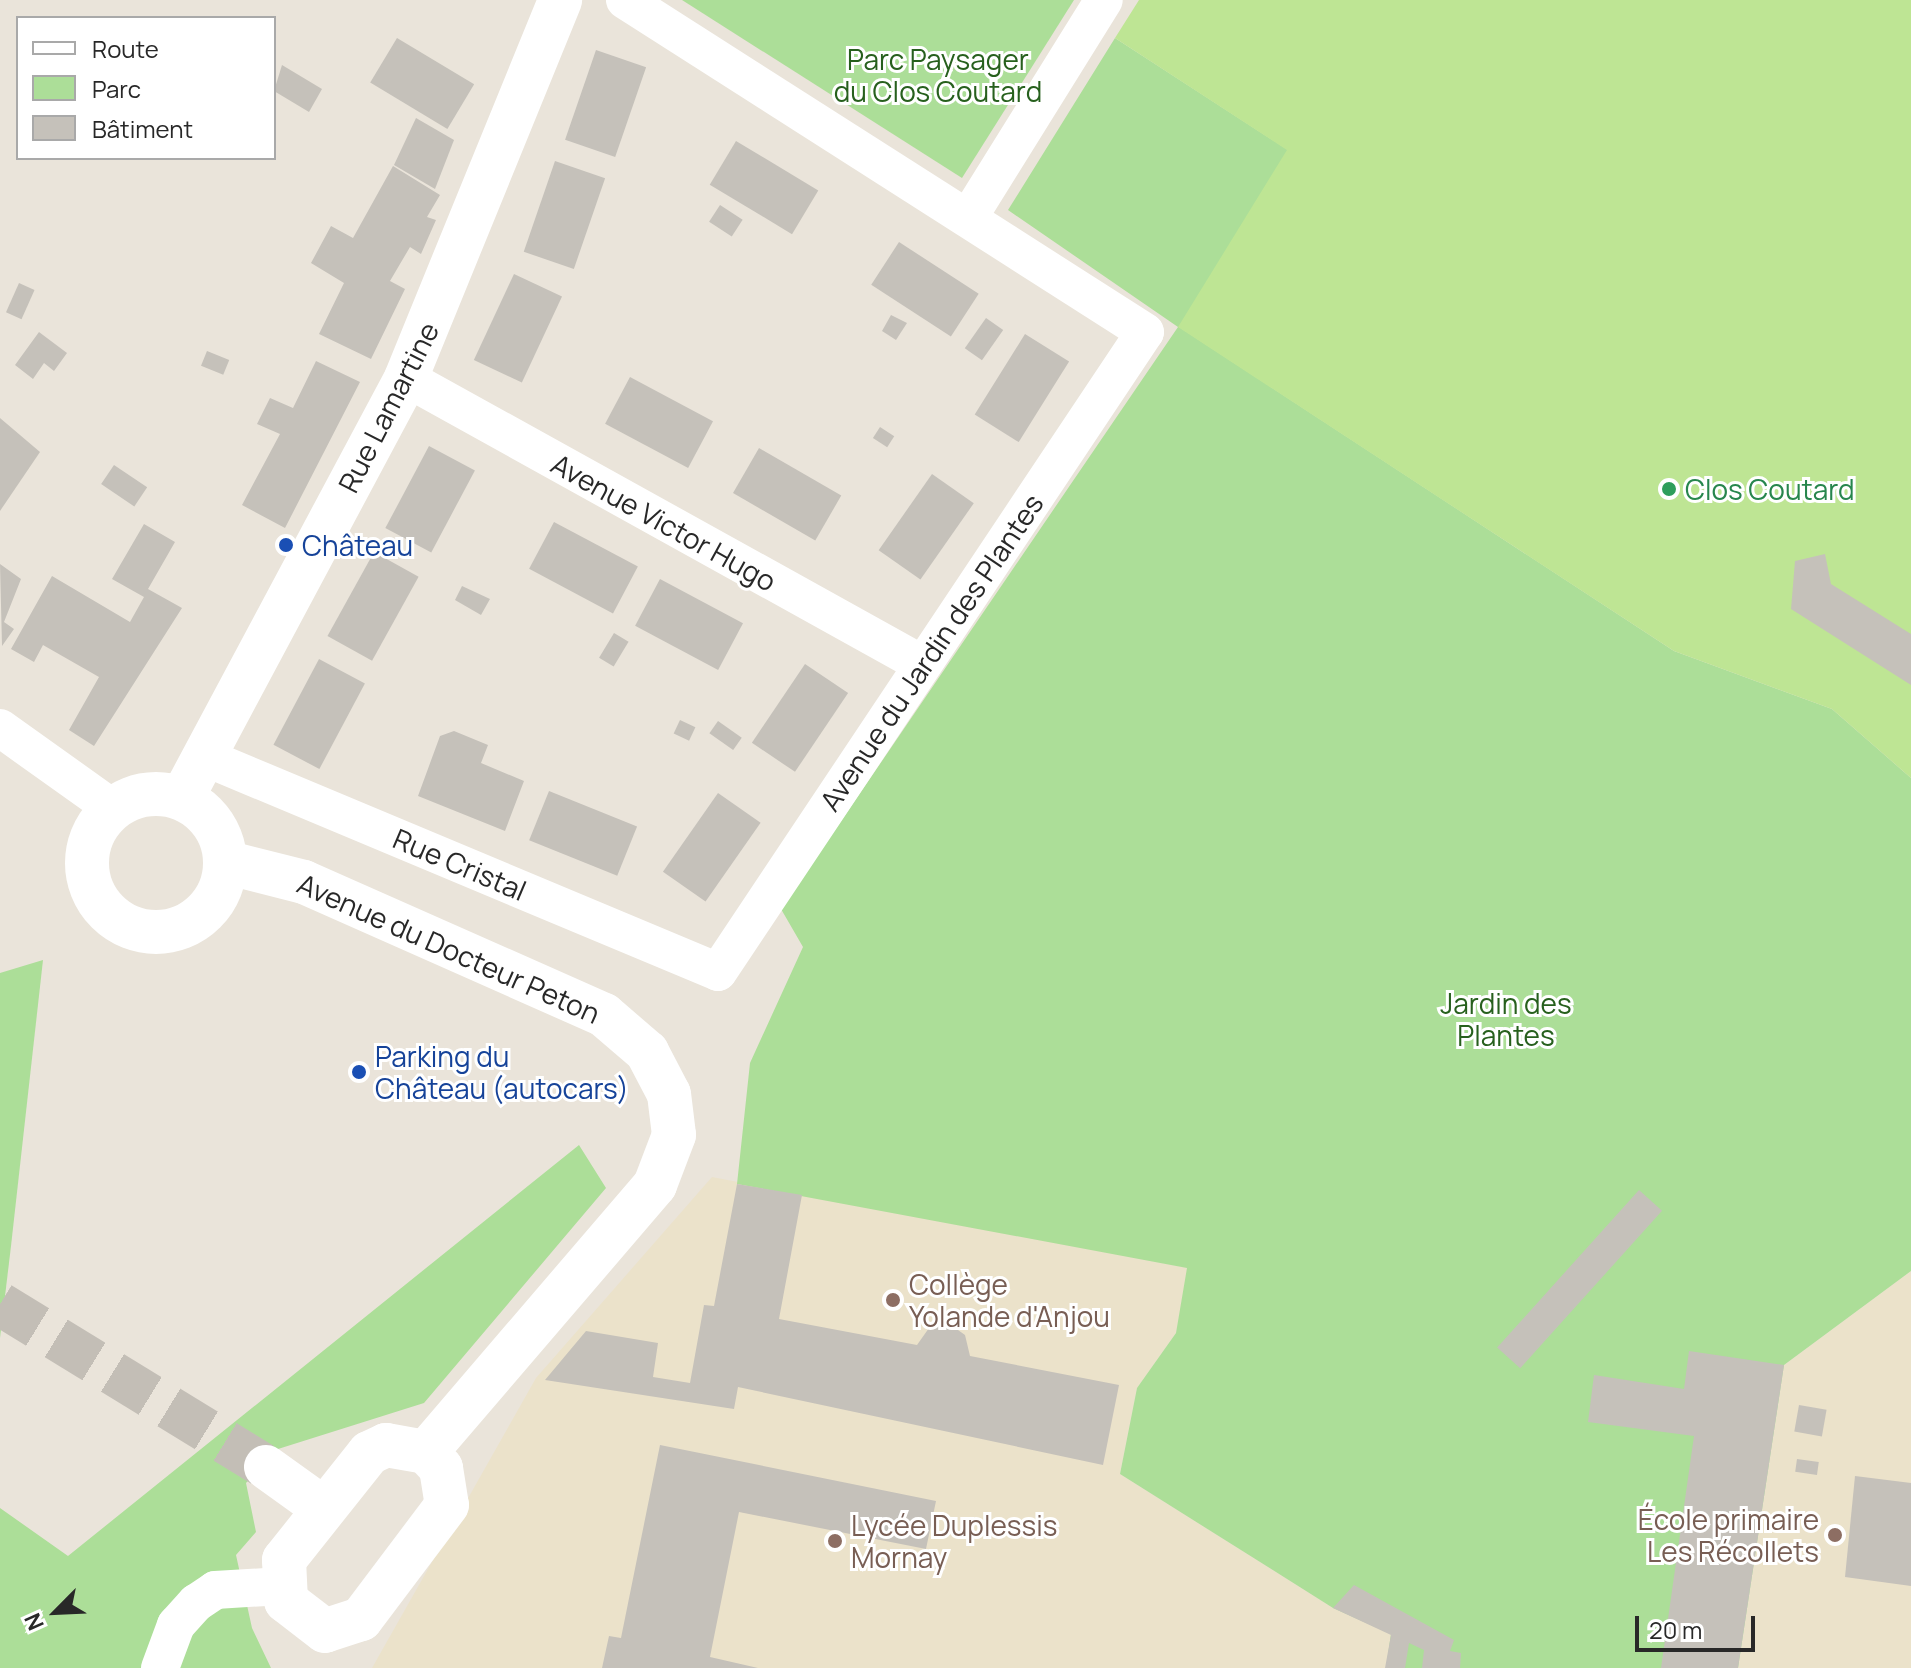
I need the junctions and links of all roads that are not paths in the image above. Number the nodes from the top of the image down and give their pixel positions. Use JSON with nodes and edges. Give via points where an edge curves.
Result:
{"nodes":[{"id":1,"x":560,"y":0,"type":"edge"},
{"id":2,"x":625,"y":0,"type":"edge"},
{"id":3,"x":1104,"y":0,"type":"edge"},
{"id":4,"x":970,"y":215,"type":"junction"},
{"id":5,"x":406,"y":378,"type":"junction"},
{"id":6,"x":922,"y":664,"type":"junction"},
{"id":7,"x":0,"y":728,"type":"edge"},
{"id":8,"x":202,"y":756,"type":"junction"},
{"id":9,"x":182,"y":798,"type":"junction"},
{"id":10,"x":112,"y":808,"type":"junction"},
{"id":11,"x":225,"y":862,"type":"junction"},
{"id":12,"x":718,"y":972,"type":"joint"},
{"id":13,"x":426,"y":1452,"type":"junction"},
{"id":14,"x":266,"y":1467,"type":"tunnel mouth"},
{"id":15,"x":323,"y":1508,"type":"junction"},
{"id":16,"x":282,"y":1586,"type":"junction"},
{"id":17,"x":321,"y":1650,"type":"edge"},
{"id":18,"x":160,"y":1668,"type":"edge"}],
"edges":[{"from":1,"to":5,"type":"street","name":"Rue Lamartine"},
{"from":2,"to":4,"type":"street"},
{"from":3,"to":4,"type":"street"},
{"from":4,"to":6,"type":"street","name":"Avenue du Jardin des Plantes","via":[[1145,332]]},
{"from":5,"to":6,"type":"street","name":"Avenue Victor Hugo"},
{"from":5,"to":8,"type":"street","name":"Rue Lamartine"},
{"from":6,"to":12,"type":"street","name":"Avenue du Jardin des Plantes"},
{"from":7,"to":10,"type":"street"},
{"from":8,"to":9,"type":"street","name":"Rue Lamartine"},
{"from":8,"to":12,"type":"street","name":"Rue Cristal"},
{"from":9,"to":10,"type":"street","via":[[153,793]]},
{"from":9,"to":11,"type":"street","via":[[218,831]]},
{"from":10,"to":11,"type":"street","via":[[92,834],[86,867],[96,898],[132,928],[165,932],[196,920],[218,895]]},
{"from":11,"to":13,"type":"street","name":"Avenue du Docteur Peton","via":[[304,882],[604,1015],[647,1052],[669,1094],[674,1135],[655,1185]]},
{"from":13,"to":15,"type":"street","via":[[399,1443],[369,1453]]},
{"from":13,"to":17,"type":"street","via":[[449,1489],[441,1518],[361,1619]]},
{"from":14,"to":15,"type":"street"},
{"from":15,"to":16,"type":"street","via":[[284,1560]]},
{"from":16,"to":17,"type":"street"},
{"from":16,"to":18,"type":"street","via":[[215,1590],[176,1625]]}]}
